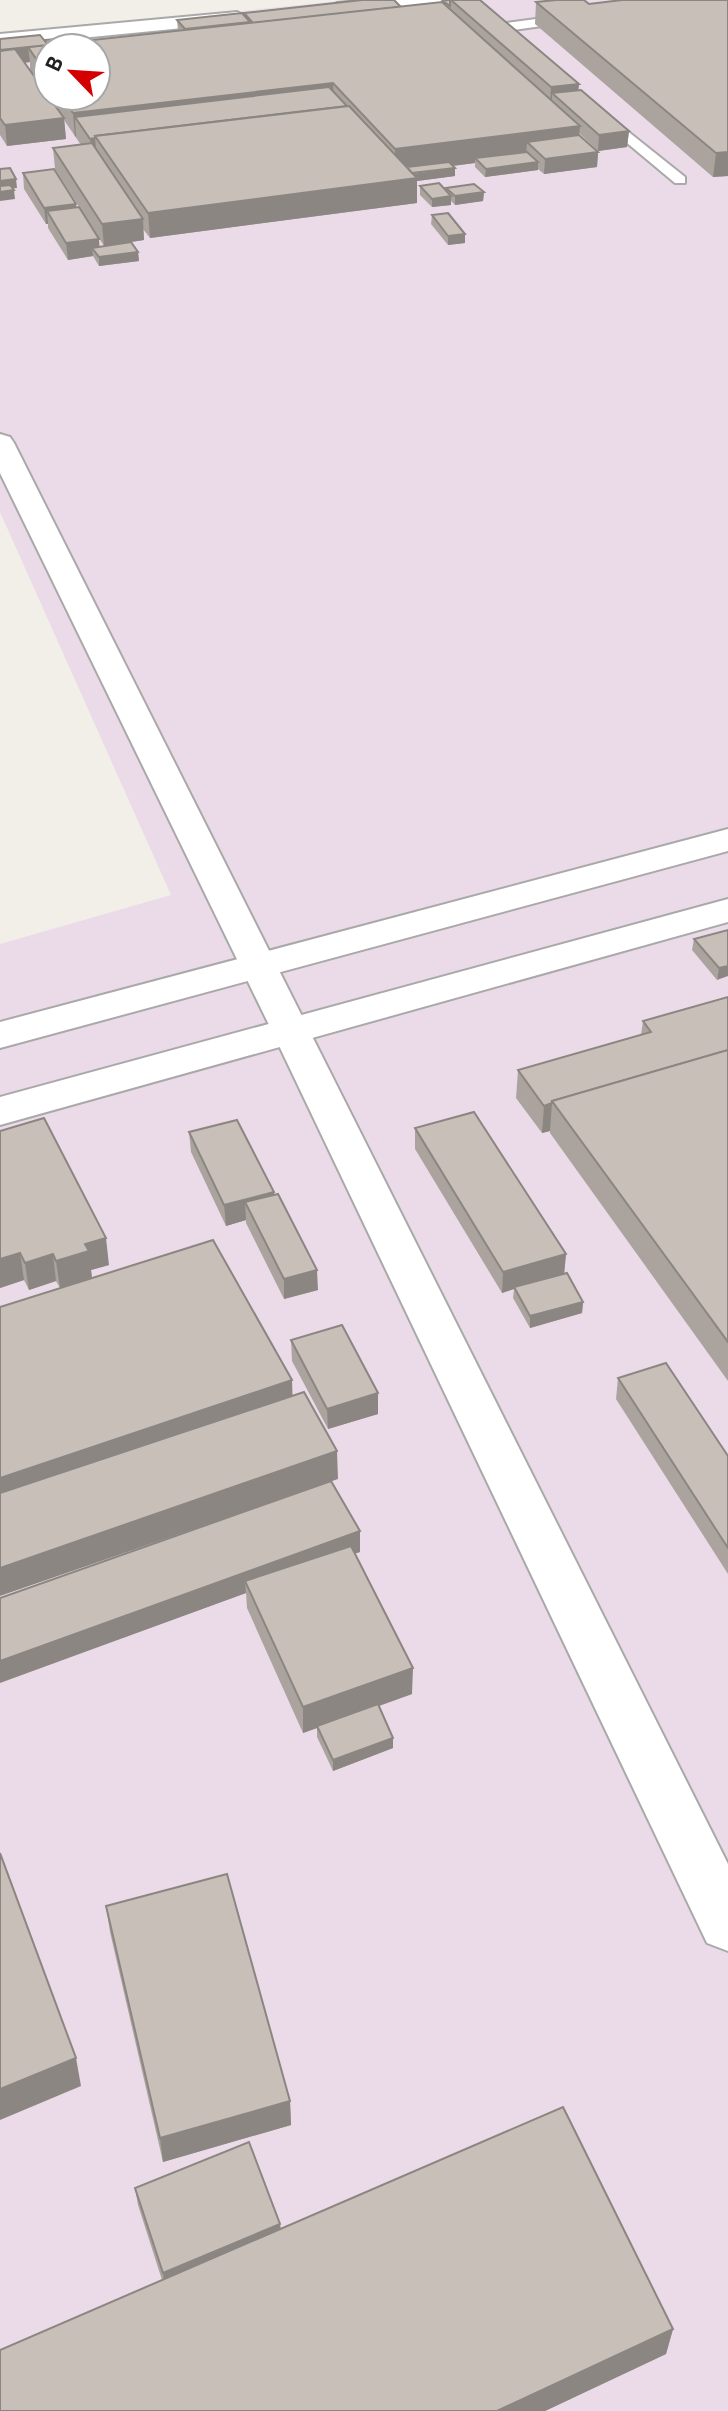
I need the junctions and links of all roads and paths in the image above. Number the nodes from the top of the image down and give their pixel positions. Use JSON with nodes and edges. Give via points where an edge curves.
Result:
{"nodes":[{"id":1,"x":439,"y":0,"type":"edge"},
{"id":2,"x":314,"y":11,"type":"edge"},
{"id":3,"x":587,"y":16,"type":"edge"},
{"id":4,"x":251,"y":17,"type":"edge"},
{"id":5,"x":510,"y":38,"type":"edge"},
{"id":6,"x":0,"y":40,"type":"edge"},
{"id":7,"x":583,"y":99,"type":"edge"},
{"id":8,"x":680,"y":180,"type":"dead end"},
{"id":9,"x":0,"y":443,"type":"edge"},
{"id":10,"x":728,"y":840,"type":"edge"},
{"id":11,"x":728,"y":910,"type":"edge"},
{"id":12,"x":258,"y":967,"type":"junction"},
{"id":13,"x":292,"y":1031,"type":"junction"},
{"id":14,"x":0,"y":1035,"type":"edge"},
{"id":15,"x":0,"y":1111,"type":"edge"},
{"id":16,"x":728,"y":1924,"type":"edge"}],
"edges":[{"from":1,"to":2,"type":"street"},
{"from":3,"to":5,"type":"lane","via":[[498,28]]},
{"from":4,"to":6,"type":"street"},
{"from":7,"to":8,"type":"lane"},
{"from":9,"to":12,"type":"street"},
{"from":10,"to":12,"type":"street"},
{"from":11,"to":13,"type":"street"},
{"from":12,"to":13,"type":"street"},
{"from":12,"to":14,"type":"street"},
{"from":13,"to":15,"type":"street"},
{"from":13,"to":16,"type":"street"}]}
